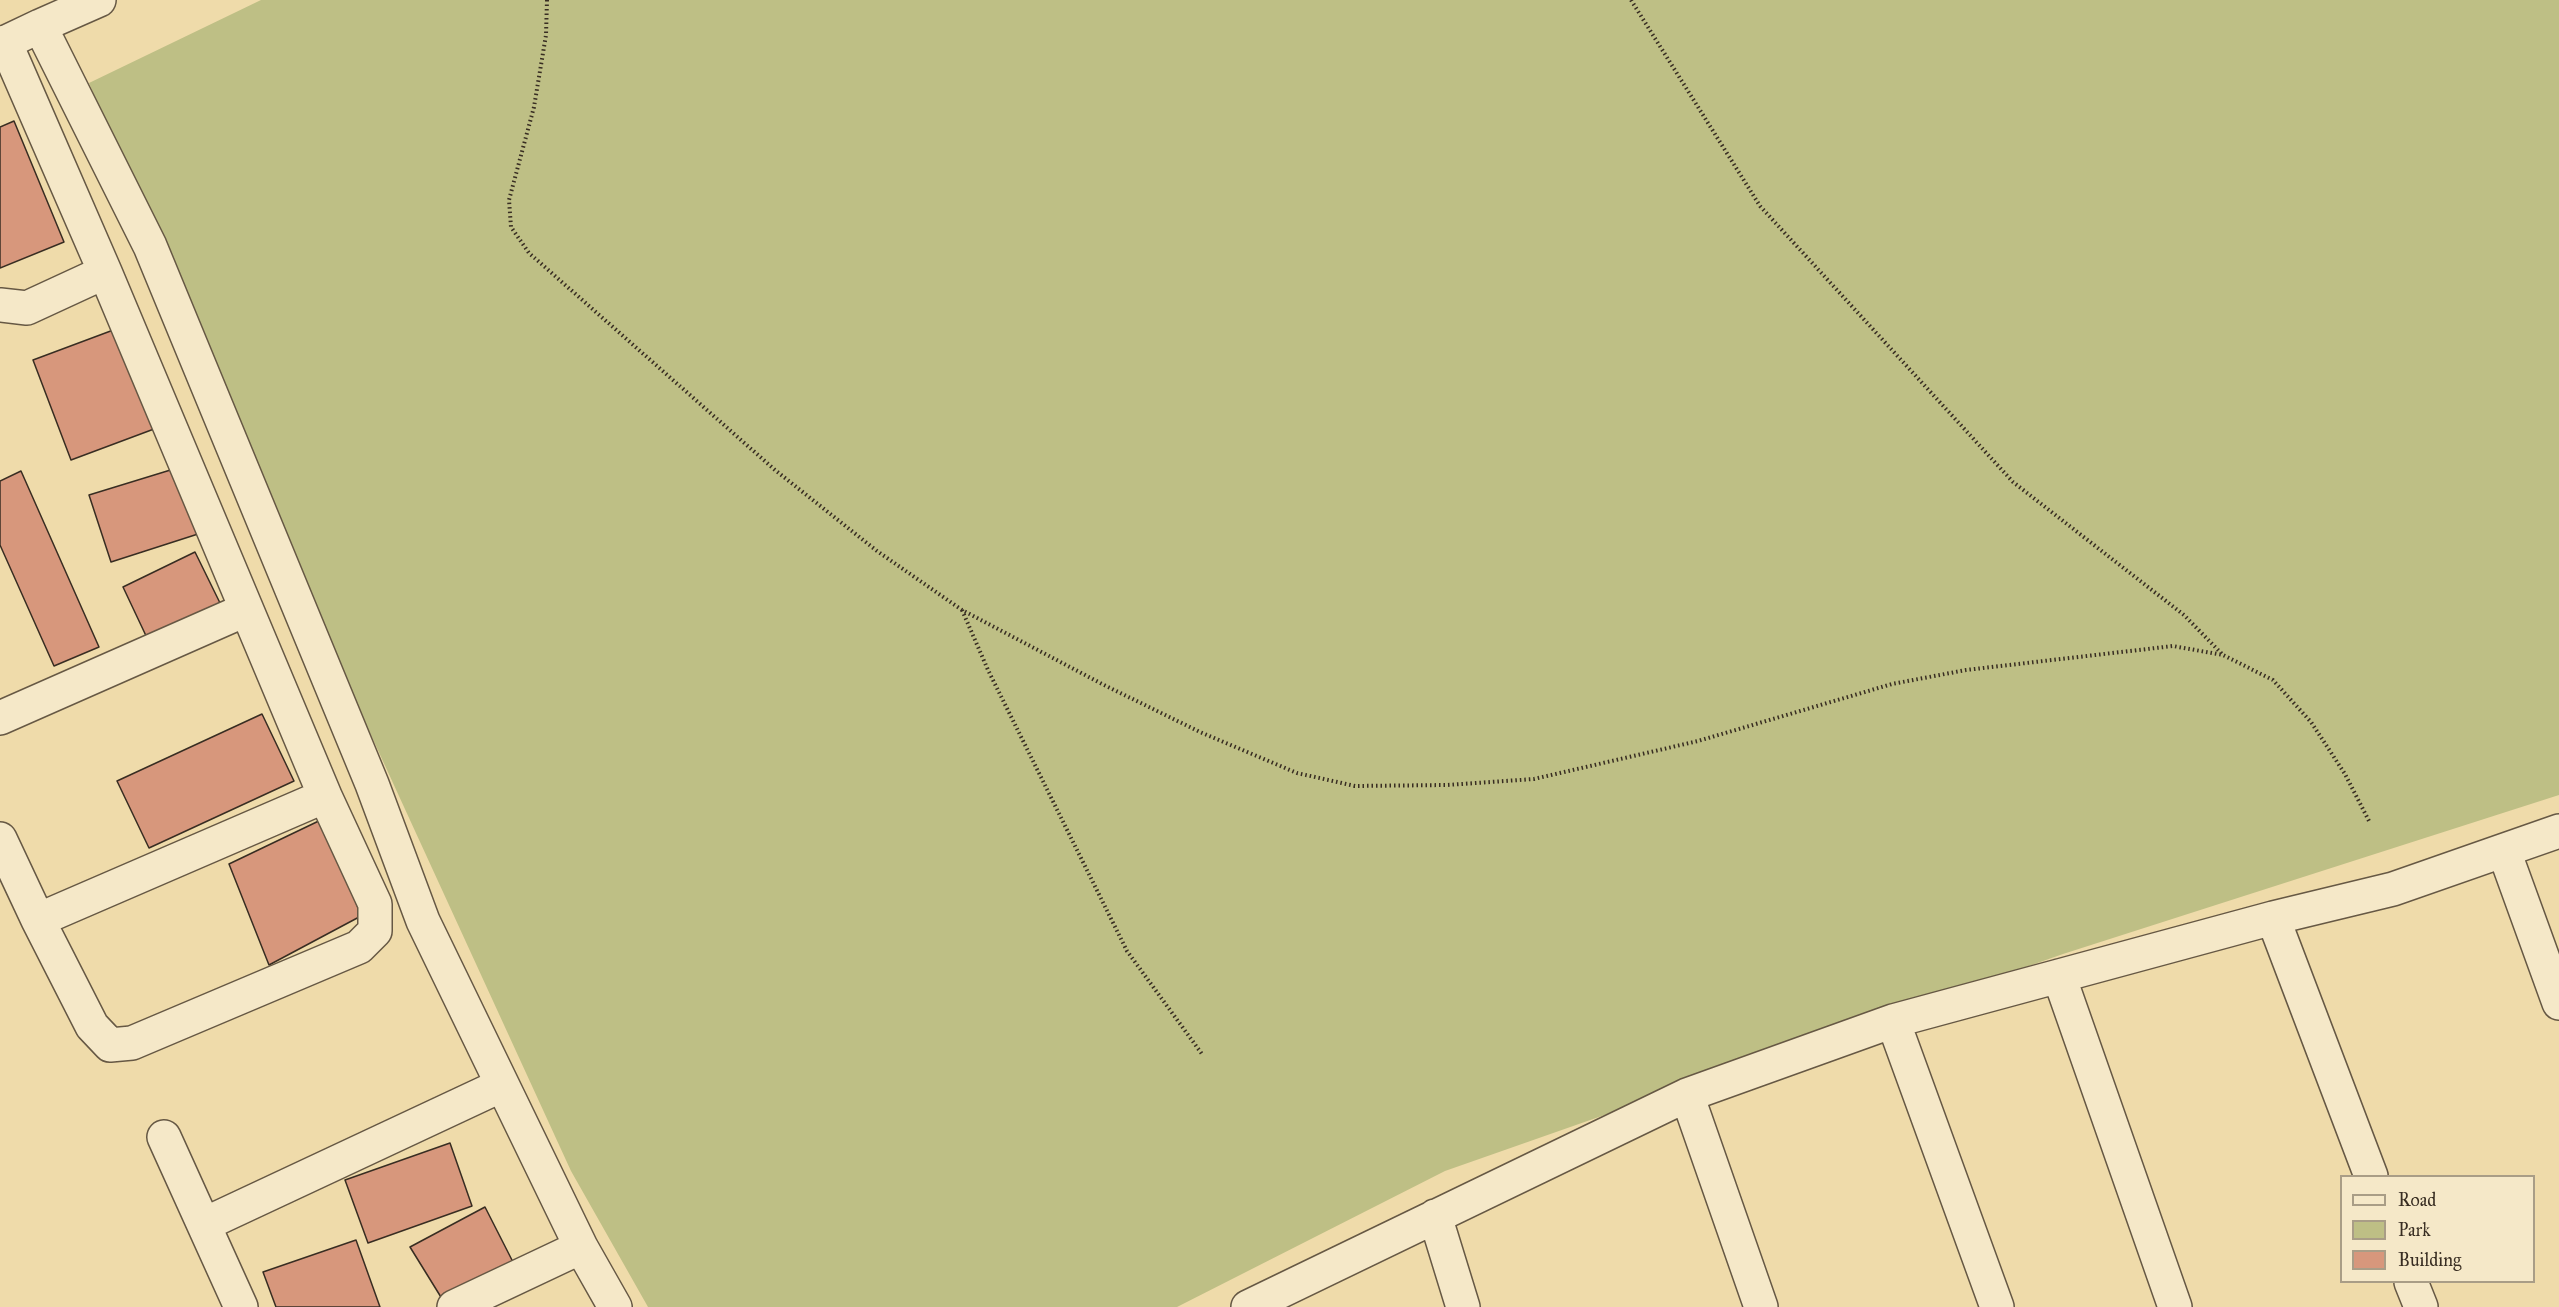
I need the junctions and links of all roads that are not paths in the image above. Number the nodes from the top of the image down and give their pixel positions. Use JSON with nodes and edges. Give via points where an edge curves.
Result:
{"nodes":[{"id":1,"x":99,"y":0,"type":"edge"},
{"id":2,"x":40,"y":26,"type":"junction"},
{"id":3,"x":2,"y":43,"type":"edge"},
{"id":4,"x":105,"y":272,"type":"junction"},
{"id":5,"x":0,"y":305,"type":"edge"},
{"id":6,"x":245,"y":610,"type":"junction"},
{"id":7,"x":0,"y":718,"type":"edge"},
{"id":8,"x":325,"y":796,"type":"junction"},
{"id":9,"x":2559,"y":831,"type":"edge"},
{"id":10,"x":0,"y":839,"type":"edge"},
{"id":11,"x":2504,"y":851,"type":"junction"},
{"id":12,"x":2273,"y":918,"type":"junction"},
{"id":13,"x":38,"y":920,"type":"junction"},
{"id":14,"x":2059,"y":976,"type":"junction"},
{"id":15,"x":2559,"y":1003,"type":"edge"},
{"id":16,"x":1893,"y":1020,"type":"junction"},
{"id":17,"x":502,"y":1085,"type":"junction"},
{"id":18,"x":1687,"y":1095,"type":"junction"},
{"id":19,"x":164,"y":1137,"type":"dead end"},
{"id":20,"x":2371,"y":1175,"type":"edge"},
{"id":21,"x":1435,"y":1216,"type":"junction"},
{"id":22,"x":205,"y":1224,"type":"junction"},
{"id":23,"x":581,"y":1247,"type":"junction"},
{"id":24,"x":2412,"y":1283,"type":"edge"},
{"id":25,"x":487,"y":1300,"type":"edge"},
{"id":26,"x":241,"y":1307,"type":"edge"},
{"id":27,"x":454,"y":1307,"type":"edge"},
{"id":28,"x":615,"y":1307,"type":"edge"},
{"id":29,"x":1248,"y":1307,"type":"edge"},
{"id":30,"x":1463,"y":1307,"type":"edge"},
{"id":31,"x":1761,"y":1307,"type":"edge"},
{"id":32,"x":1997,"y":1307,"type":"edge"},
{"id":33,"x":2175,"y":1307,"type":"edge"},
{"id":34,"x":2421,"y":1307,"type":"edge"}],
"edges":[{"from":1,"to":2,"type":"street"},
{"from":2,"to":3,"type":"street"},
{"from":2,"to":17,"type":"street","via":[[150,246],[372,783],[423,921]]},
{"from":3,"to":4,"type":"street"},
{"from":4,"to":5,"type":"street","via":[[27,308]]},
{"from":4,"to":6,"type":"street"},
{"from":6,"to":7,"type":"street"},
{"from":6,"to":8,"type":"street"},
{"from":8,"to":13,"type":"street"},
{"from":8,"to":13,"type":"street","via":[[375,904],[375,931],[359,947],[132,1043],[110,1045],[92,1026]]},
{"from":9,"to":11,"type":"street"},
{"from":10,"to":13,"type":"street"},
{"from":11,"to":12,"type":"street","via":[[2394,889]]},
{"from":11,"to":15,"type":"street"},
{"from":12,"to":14,"type":"street"},
{"from":12,"to":20,"type":"street"},
{"from":14,"to":16,"type":"street"},
{"from":14,"to":33,"type":"street"},
{"from":16,"to":18,"type":"street"},
{"from":16,"to":32,"type":"street"},
{"from":17,"to":22,"type":"street"},
{"from":17,"to":23,"type":"street"},
{"from":18,"to":21,"type":"street"},
{"from":18,"to":31,"type":"street"},
{"from":19,"to":22,"type":"street"},
{"from":21,"to":29,"type":"street"},
{"from":21,"to":30,"type":"street"},
{"from":22,"to":26,"type":"street"},
{"from":23,"to":25,"type":"street"},
{"from":23,"to":28,"type":"street"},
{"from":24,"to":34,"type":"street"},
{"from":25,"to":27,"type":"street"}]}
